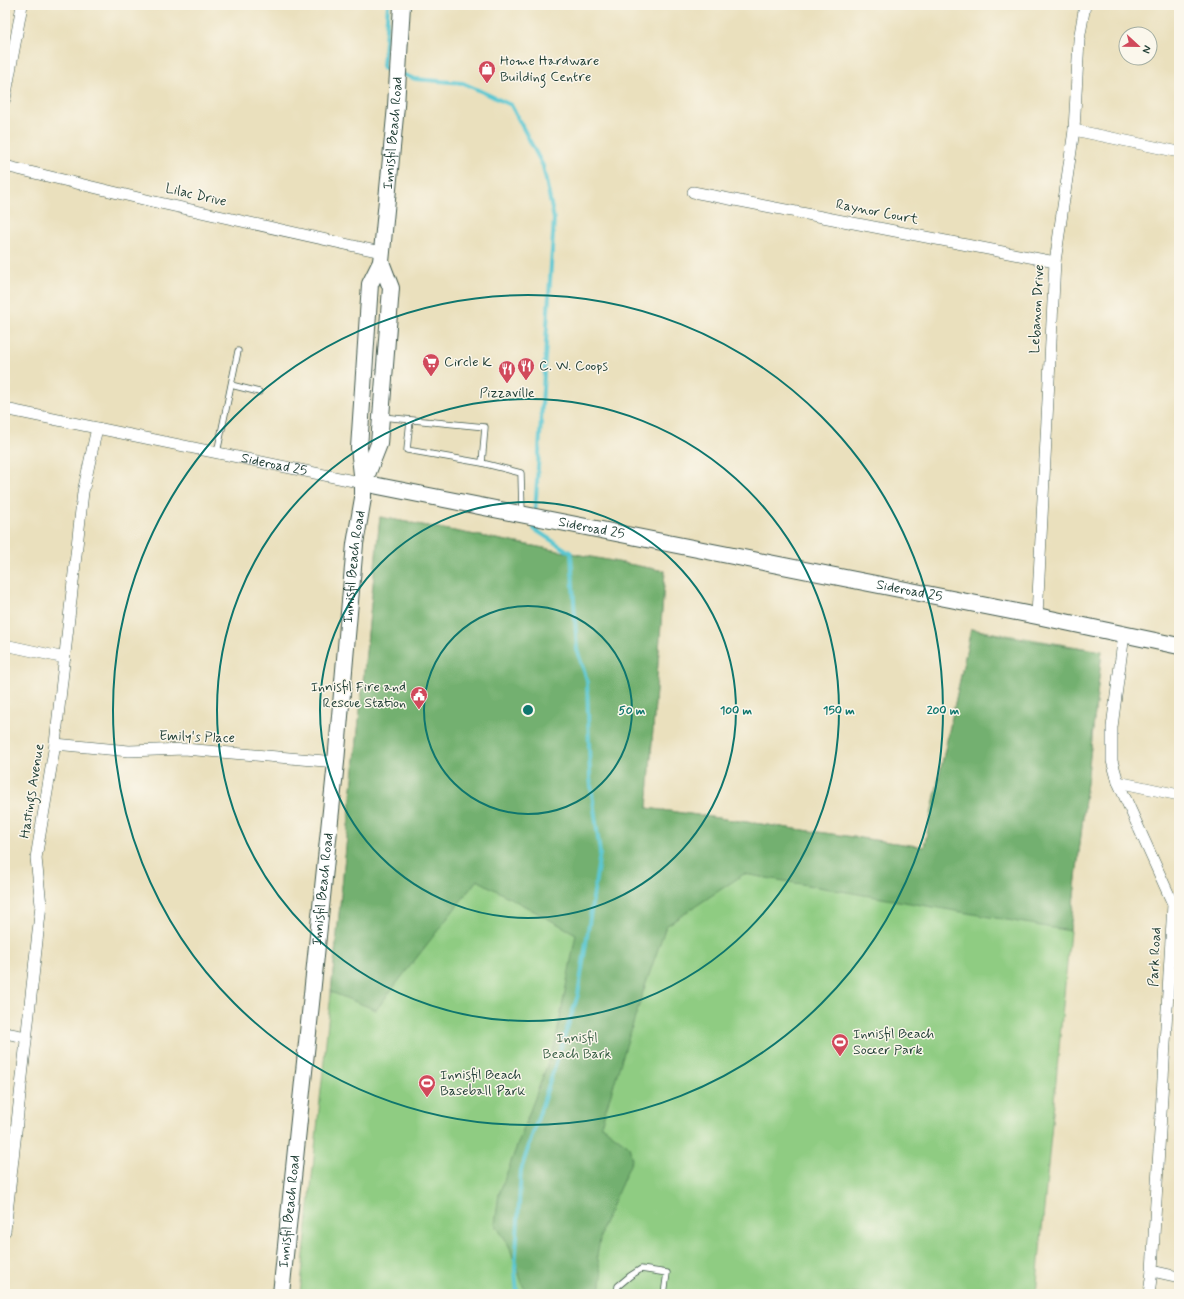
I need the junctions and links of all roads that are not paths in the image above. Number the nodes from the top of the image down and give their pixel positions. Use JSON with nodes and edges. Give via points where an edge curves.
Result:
{"nodes":[{"id":1,"x":22,"y":5,"type":"edge"},
{"id":2,"x":402,"y":5,"type":"edge"},
{"id":3,"x":1085,"y":5,"type":"edge"},
{"id":4,"x":5,"y":99,"type":"edge"},
{"id":5,"x":1074,"y":130,"type":"junction"},
{"id":6,"x":1179,"y":152,"type":"edge"},
{"id":7,"x":5,"y":166,"type":"edge"},
{"id":8,"x":693,"y":192,"type":"dead end"},
{"id":9,"x":381,"y":257,"type":"junction"},
{"id":10,"x":1055,"y":262,"type":"junction"},
{"id":11,"x":238,"y":351,"type":"dead end"},
{"id":12,"x":231,"y":385,"type":"junction"},
{"id":13,"x":259,"y":392,"type":"dead end"},
{"id":14,"x":5,"y":409,"type":"edge"},
{"id":15,"x":382,"y":417,"type":"junction"},
{"id":16,"x":410,"y":420,"type":"junction"},
{"id":17,"x":97,"y":428,"type":"junction"},
{"id":18,"x":217,"y":453,"type":"junction"},
{"id":19,"x":482,"y":463,"type":"junction"},
{"id":20,"x":363,"y":484,"type":"junction"},
{"id":21,"x":522,"y":515,"type":"junction"},
{"id":22,"x":1036,"y":616,"type":"junction"},
{"id":23,"x":1124,"y":634,"type":"junction"},
{"id":24,"x":5,"y":645,"type":"edge"},
{"id":25,"x":1179,"y":646,"type":"edge"},
{"id":26,"x":65,"y":658,"type":"junction"},
{"id":27,"x":55,"y":744,"type":"junction"},
{"id":28,"x":336,"y":762,"type":"junction"},
{"id":29,"x":1118,"y":782,"type":"junction"},
{"id":30,"x":1179,"y":795,"type":"edge"},
{"id":31,"x":5,"y":1033,"type":"edge"},
{"id":32,"x":26,"y":1037,"type":"junction"},
{"id":33,"x":5,"y":1232,"type":"edge"},
{"id":34,"x":1152,"y":1271,"type":"junction"},
{"id":35,"x":1179,"y":1278,"type":"edge"},
{"id":36,"x":281,"y":1294,"type":"edge"},
{"id":37,"x":617,"y":1294,"type":"edge"},
{"id":38,"x":664,"y":1294,"type":"edge"},
{"id":39,"x":1149,"y":1294,"type":"edge"}],
"edges":[{"from":1,"to":4,"type":"street"},
{"from":2,"to":9,"type":"main road","name":"Innisfil Beach Road","via":[[396,106]]},
{"from":3,"to":5,"type":"street","name":"Lebanon Drive","via":[[1079,40]]},
{"from":5,"to":6,"type":"street"},
{"from":5,"to":10,"type":"street","name":"Lebanon Drive"},
{"from":7,"to":9,"type":"street","name":"Lilac Drive"},
{"from":8,"to":10,"type":"street","name":"Raynor Court"},
{"from":9,"to":15,"type":"main road","name":"Innisfil Beach Road","via":[[391,288]]},
{"from":9,"to":20,"type":"main road","name":"Innisfil Beach Road","via":[[370,284],[359,448]]},
{"from":10,"to":22,"type":"street","name":"Lebanon Drive"},
{"from":11,"to":12,"type":"lane"},
{"from":12,"to":13,"type":"lane"},
{"from":12,"to":18,"type":"lane"},
{"from":14,"to":17,"type":"street","name":"Sideroad 25"},
{"from":15,"to":16,"type":"lane"},
{"from":15,"to":20,"type":"main road","name":"Innisfil Beach Road","via":[[379,444]]},
{"from":16,"to":19,"type":"lane","via":[[407,450]]},
{"from":16,"to":19,"type":"lane","via":[[485,427]]},
{"from":17,"to":18,"type":"street","name":"Sideroad 25"},
{"from":17,"to":26,"type":"street","name":"Hastings Avenue","via":[[83,492]]},
{"from":18,"to":20,"type":"street","name":"Sideroad 25"},
{"from":19,"to":21,"type":"lane","via":[[521,474]]},
{"from":20,"to":21,"type":"main road","name":"Sideroad 25"},
{"from":20,"to":28,"type":"main road","name":"Innisfil Beach Road"},
{"from":21,"to":22,"type":"main road","name":"Sideroad 25"},
{"from":22,"to":23,"type":"main road","name":"Sideroad 25"},
{"from":23,"to":25,"type":"main road","name":"Sideroad 25"},
{"from":23,"to":29,"type":"street","name":"Park Road","via":[[1112,727],[1112,761]]},
{"from":24,"to":26,"type":"street"},
{"from":26,"to":27,"type":"street","name":"Hastings Avenue"},
{"from":27,"to":28,"type":"street","name":"Emily's Place","via":[[129,751],[184,749]]},
{"from":27,"to":32,"type":"street","name":"Hastings Avenue","via":[[36,858],[41,905]]},
{"from":28,"to":36,"type":"main road","name":"Innisfil Beach Road"},
{"from":29,"to":30,"type":"street"},
{"from":29,"to":34,"type":"street","name":"Park Road","via":[[1173,904]]},
{"from":31,"to":32,"type":"street"},
{"from":32,"to":33,"type":"street","name":"Hastings Avenue"},
{"from":34,"to":35,"type":"street"},
{"from":34,"to":39,"type":"street","name":"Park Road"},
{"from":37,"to":38,"type":"lane","via":[[618,1286],[641,1269],[667,1273]]}]}
